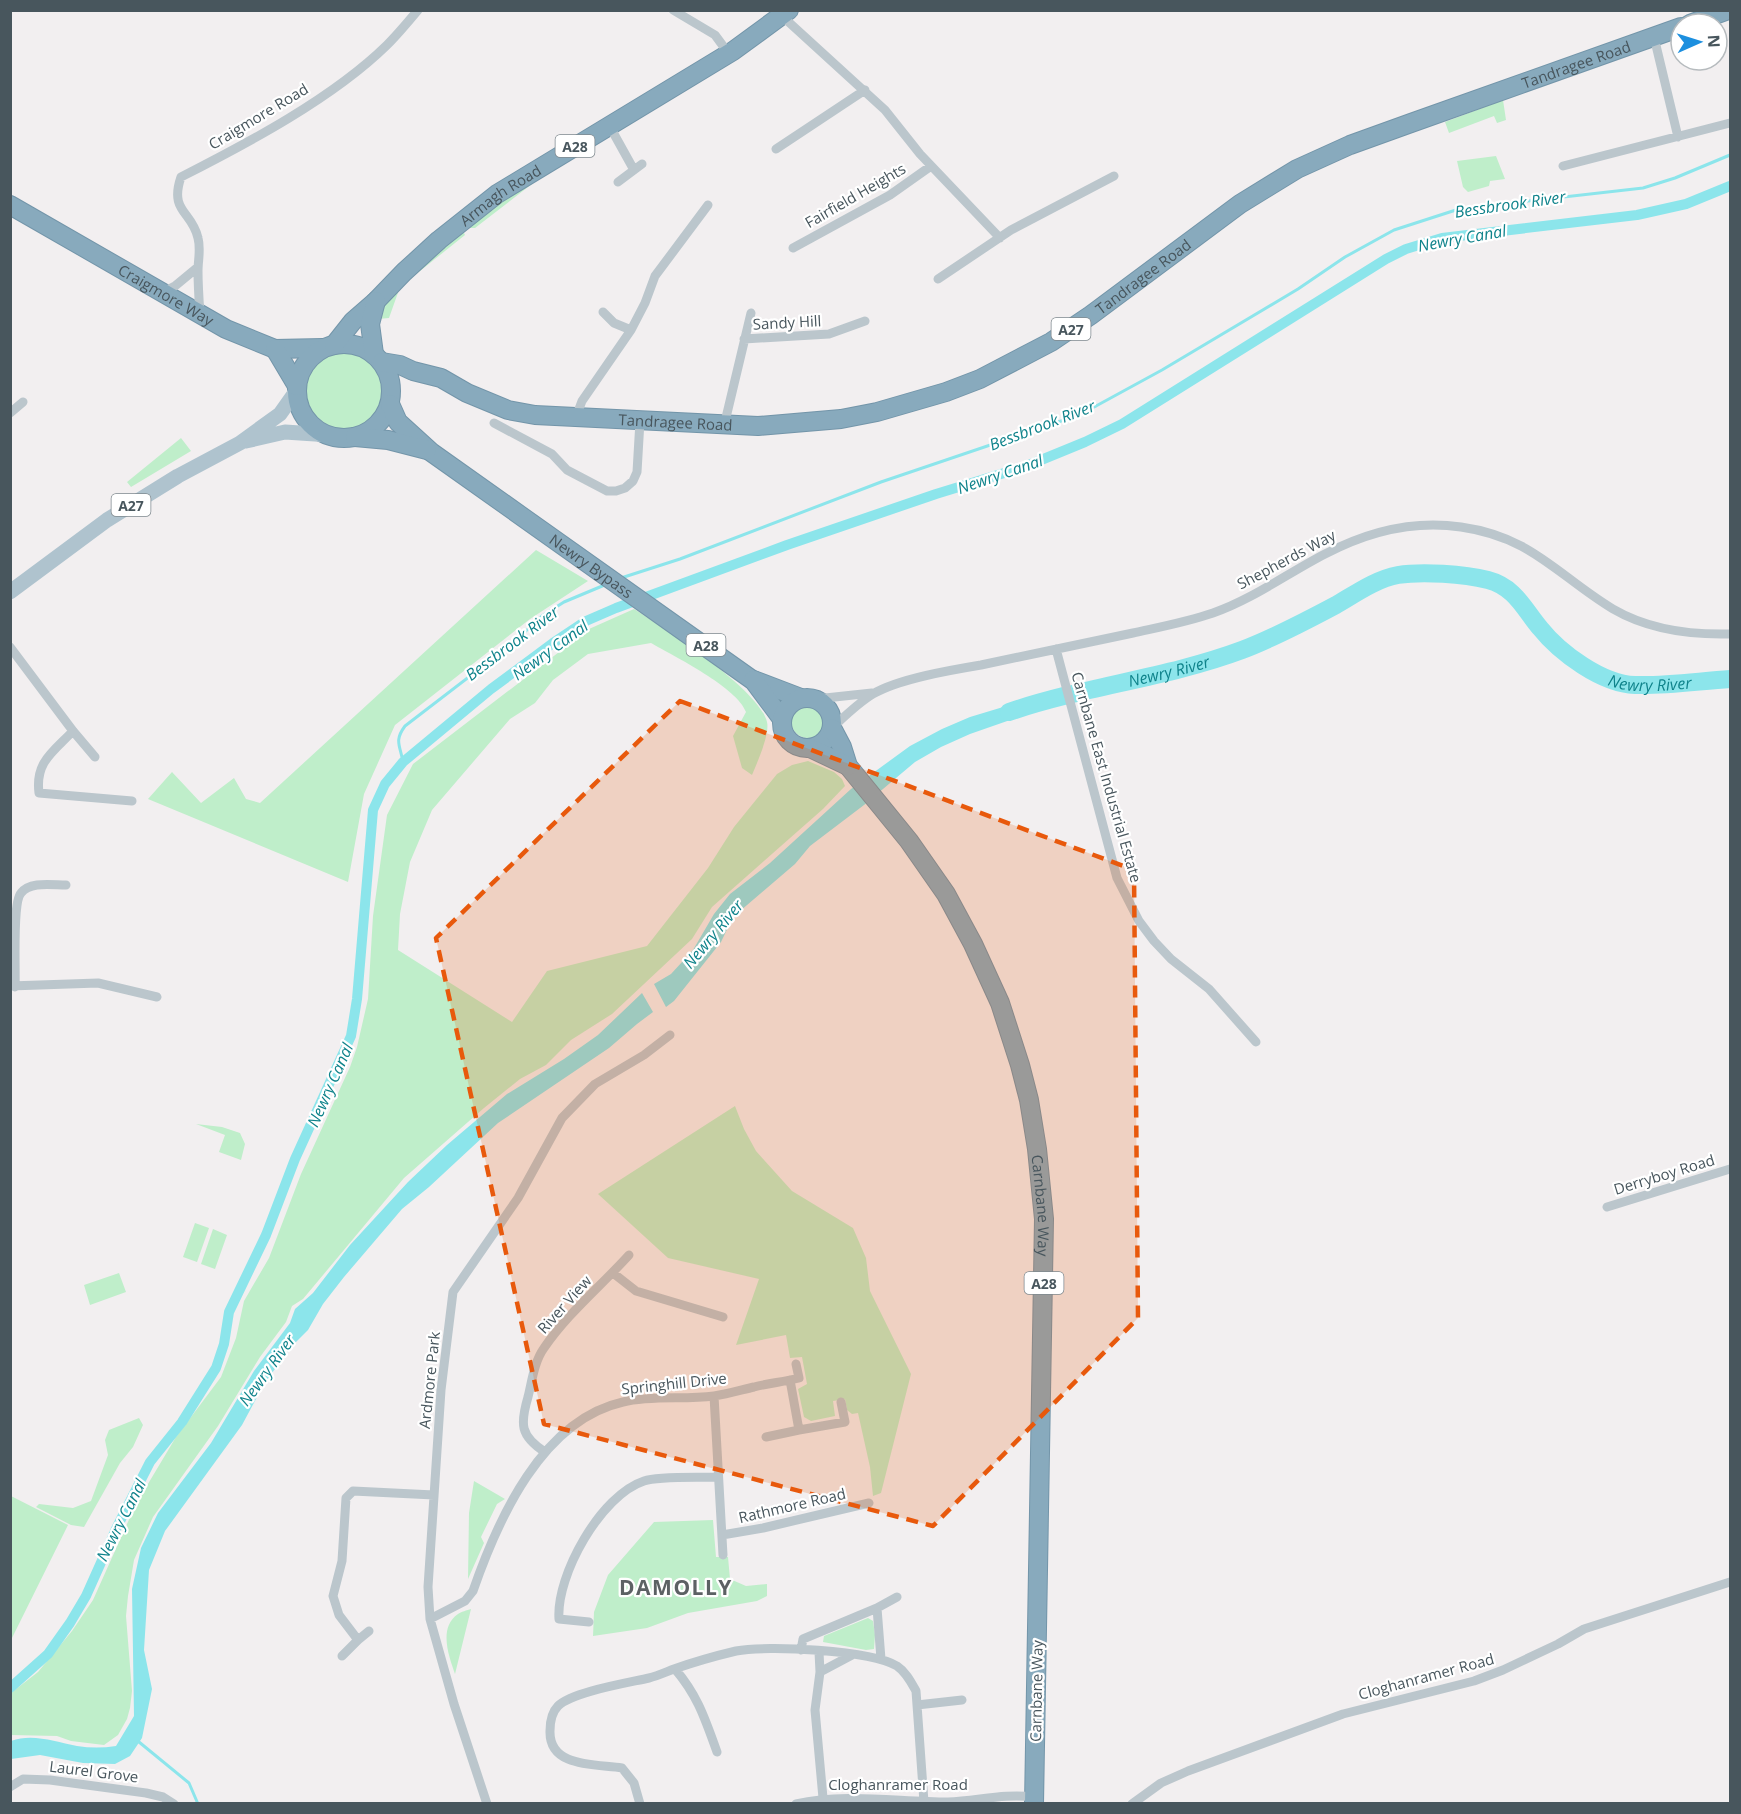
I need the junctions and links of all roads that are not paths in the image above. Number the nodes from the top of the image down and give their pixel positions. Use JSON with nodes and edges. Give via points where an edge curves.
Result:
{"nodes":[{"id":1,"x":418,"y":10,"type":"edge"},
{"id":2,"x":673,"y":10,"type":"edge"},
{"id":3,"x":786,"y":13,"type":"edge"},
{"id":4,"x":1669,"y":31,"type":"edge"},
{"id":5,"x":1654,"y":37,"type":"junction"},
{"id":6,"x":729,"y":54,"type":"junction"},
{"id":7,"x":865,"y":90,"type":"junction"},
{"id":8,"x":1731,"y":123,"type":"edge"},
{"id":9,"x":609,"y":125,"type":"junction"},
{"id":10,"x":1678,"y":137,"type":"junction"},
{"id":11,"x":776,"y":149,"type":"dead end"},
{"id":12,"x":642,"y":164,"type":"dead end"},
{"id":13,"x":931,"y":166,"type":"junction"},
{"id":14,"x":1563,"y":166,"type":"dead end"},
{"id":15,"x":634,"y":170,"type":"junction"},
{"id":16,"x":1114,"y":176,"type":"dead end"},
{"id":17,"x":618,"y":182,"type":"dead end"},
{"id":18,"x":10,"y":205,"type":"edge"},
{"id":19,"x":708,"y":205,"type":"dead end"},
{"id":20,"x":1000,"y":238,"type":"junction"},
{"id":21,"x":793,"y":248,"type":"dead end"},
{"id":22,"x":198,"y":267,"type":"junction"},
{"id":23,"x":938,"y":279,"type":"dead end"},
{"id":24,"x":162,"y":292,"type":"junction"},
{"id":25,"x":376,"y":301,"type":"junction"},
{"id":26,"x":603,"y":312,"type":"dead end"},
{"id":27,"x":751,"y":314,"type":"dead end"},
{"id":28,"x":200,"y":315,"type":"junction"},
{"id":29,"x":865,"y":321,"type":"dead end"},
{"id":30,"x":631,"y":330,"type":"junction"},
{"id":31,"x":744,"y":339,"type":"junction"},
{"id":32,"x":328,"y":346,"type":"junction"},
{"id":33,"x":274,"y":349,"type":"junction"},
{"id":34,"x":378,"y":358,"type":"junction"},
{"id":35,"x":413,"y":371,"type":"junction"},
{"id":36,"x":391,"y":384,"type":"junction"},
{"id":37,"x":297,"y":388,"type":"junction"},
{"id":38,"x":23,"y":402,"type":"dead end"},
{"id":39,"x":390,"y":404,"type":"junction"},
{"id":40,"x":11,"y":411,"type":"edge"},
{"id":41,"x":576,"y":417,"type":"junction"},
{"id":42,"x":640,"y":421,"type":"junction"},
{"id":43,"x":494,"y":423,"type":"dead end"},
{"id":44,"x":724,"y":426,"type":"junction"},
{"id":45,"x":330,"y":435,"type":"junction"},
{"id":46,"x":354,"y":437,"type":"junction"},
{"id":47,"x":240,"y":443,"type":"junction"},
{"id":48,"x":431,"y":452,"type":"junction"},
{"id":49,"x":10,"y":592,"type":"edge"},
{"id":50,"x":1731,"y":634,"type":"edge"},
{"id":51,"x":10,"y":647,"type":"edge"},
{"id":52,"x":1056,"y":649,"type":"junction"},
{"id":53,"x":752,"y":678,"type":"junction"},
{"id":54,"x":874,"y":693,"type":"junction"},
{"id":55,"x":809,"y":699,"type":"junction"},
{"id":56,"x":782,"y":719,"type":"junction"},
{"id":57,"x":832,"y":728,"type":"junction"},
{"id":58,"x":73,"y":732,"type":"junction"},
{"id":59,"x":810,"y":748,"type":"junction"},
{"id":60,"x":95,"y":757,"type":"dead end"},
{"id":61,"x":852,"y":770,"type":"junction"},
{"id":62,"x":132,"y":801,"type":"dead end"},
{"id":63,"x":66,"y":885,"type":"dead end"},
{"id":64,"x":13,"y":986,"type":"edge"},
{"id":65,"x":157,"y":997,"type":"dead end"},
{"id":66,"x":670,"y":1035,"type":"dead end"},
{"id":67,"x":1256,"y":1042,"type":"dead end"},
{"id":68,"x":1731,"y":1169,"type":"edge"},
{"id":69,"x":1607,"y":1207,"type":"dead end"},
{"id":70,"x":629,"y":1255,"type":"dead end"},
{"id":71,"x":613,"y":1273,"type":"junction"},
{"id":72,"x":723,"y":1317,"type":"dead end"},
{"id":73,"x":796,"y":1364,"type":"dead end"},
{"id":74,"x":790,"y":1380,"type":"junction"},
{"id":75,"x":714,"y":1396,"type":"junction"},
{"id":76,"x":841,"y":1402,"type":"dead end"},
{"id":77,"x":799,"y":1430,"type":"junction"},
{"id":78,"x":766,"y":1437,"type":"dead end"},
{"id":79,"x":545,"y":1452,"type":"junction"},
{"id":80,"x":718,"y":1477,"type":"junction"},
{"id":81,"x":434,"y":1495,"type":"junction"},
{"id":82,"x":869,"y":1503,"type":"dead end"},
{"id":83,"x":722,"y":1535,"type":"junction"},
{"id":84,"x":723,"y":1555,"type":"dead end"},
{"id":85,"x":1731,"y":1582,"type":"edge"},
{"id":86,"x":897,"y":1597,"type":"dead end"},
{"id":87,"x":878,"y":1608,"type":"junction"},
{"id":88,"x":430,"y":1619,"type":"junction"},
{"id":89,"x":589,"y":1622,"type":"dead end"},
{"id":90,"x":369,"y":1630,"type":"dead end"},
{"id":91,"x":358,"y":1640,"type":"junction"},
{"id":92,"x":801,"y":1650,"type":"junction"},
{"id":93,"x":819,"y":1652,"type":"junction"},
{"id":94,"x":852,"y":1655,"type":"junction"},
{"id":95,"x":342,"y":1656,"type":"dead end"},
{"id":96,"x":881,"y":1659,"type":"junction"},
{"id":97,"x":675,"y":1669,"type":"junction"},
{"id":98,"x":820,"y":1672,"type":"junction"},
{"id":99,"x":962,"y":1700,"type":"dead end"},
{"id":100,"x":917,"y":1705,"type":"junction"},
{"id":101,"x":717,"y":1752,"type":"dead end"},
{"id":102,"x":10,"y":1786,"type":"edge"},
{"id":103,"x":823,"y":1798,"type":"junction"},
{"id":104,"x":1034,"y":1800,"type":"edge"},
{"id":105,"x":924,"y":1802,"type":"edge"},
{"id":106,"x":174,"y":1803,"type":"edge"},
{"id":107,"x":487,"y":1803,"type":"edge"},
{"id":108,"x":640,"y":1803,"type":"edge"},
{"id":109,"x":796,"y":1803,"type":"edge"},
{"id":110,"x":1132,"y":1803,"type":"edge"}],
"edges":[{"from":1,"to":22,"type":"street","name":"Craigmore Road","via":[[387,45],[351,76],[227,154],[181,177],[177,188],[180,208],[198,236]]},
{"from":2,"to":6,"type":"street","via":[[714,34]]},
{"from":3,"to":6,"type":"highway","name":"Armagh Road","number":"A28"},
{"from":3,"to":7,"type":"street","name":"Fairfield Heights"},
{"from":4,"to":5,"type":"highway","name":"Tandragee Road","number":"A27"},
{"from":5,"to":10,"type":"street"},
{"from":5,"to":44,"type":"highway","name":"Tandragee Road","number":"A27","via":[[1401,126],[1297,169],[1240,204],[1067,331],[980,379],[910,404],[841,419]]},
{"from":6,"to":9,"type":"highway","name":"Armagh Road","number":"A28"},
{"from":7,"to":11,"type":"street"},
{"from":7,"to":13,"type":"street","name":"Fairfield Heights"},
{"from":8,"to":10,"type":"street"},
{"from":9,"to":15,"type":"street"},
{"from":9,"to":25,"type":"highway","name":"Armagh Road","number":"A28","via":[[497,194],[439,240]]},
{"from":10,"to":14,"type":"street"},
{"from":12,"to":15,"type":"street"},
{"from":13,"to":20,"type":"street","name":"Fairfield Heights"},
{"from":13,"to":21,"type":"street","name":"Fairfield Heights","via":[[890,195]]},
{"from":15,"to":17,"type":"street"},
{"from":16,"to":20,"type":"street"},
{"from":18,"to":24,"type":"highway","name":"Craigmore Way"},
{"from":19,"to":30,"type":"street","via":[[655,276]]},
{"from":20,"to":23,"type":"street"},
{"from":22,"to":24,"type":"street"},
{"from":22,"to":28,"type":"street","name":"Craigmore Road"},
{"from":24,"to":28,"type":"highway","name":"Craigmore Way"},
{"from":25,"to":32,"type":"highway","name":"Armagh Road","number":"A28"},
{"from":25,"to":34,"type":"highway","via":[[370,324]]},
{"from":26,"to":30,"type":"street","via":[[614,323]]},
{"from":27,"to":31,"type":"street","name":"Sandy Hill"},
{"from":28,"to":33,"type":"highway","name":"Craigmore Way"},
{"from":29,"to":31,"type":"street","name":"Sandy Hill","via":[[829,334]]},
{"from":30,"to":41,"type":"street"},
{"from":31,"to":44,"type":"street","name":"Sandy Hill"},
{"from":32,"to":33,"type":"highway","name":"Craigmore Way"},
{"from":32,"to":34,"type":"highway","via":[[355,344]]},
{"from":32,"to":37,"type":"highway","number":"A28","via":[[307,362]]},
{"from":33,"to":37,"type":"highway"},
{"from":34,"to":35,"type":"highway","name":"Tandragee Road","number":"A27"},
{"from":34,"to":36,"type":"highway"},
{"from":35,"to":36,"type":"highway"},
{"from":35,"to":41,"type":"highway","name":"Tandragee Road","number":"A27","via":[[441,378],[508,410],[535,416]]},
{"from":36,"to":39,"type":"highway"},
{"from":37,"to":45,"type":"highway","via":[[309,422]]},
{"from":37,"to":47,"type":"main road","number":"A27","via":[[280,414]]},
{"from":38,"to":40,"type":"street"},
{"from":39,"to":46,"type":"highway","via":[[380,421]]},
{"from":39,"to":48,"type":"highway","via":[[398,422]]},
{"from":41,"to":42,"type":"highway","name":"Tandragee Road","number":"A27"},
{"from":42,"to":43,"type":"street","via":[[633,481],[625,488],[607,491],[567,470],[538,445]]},
{"from":42,"to":44,"type":"highway","name":"Tandragee Road","number":"A27"},
{"from":45,"to":46,"type":"highway"},
{"from":45,"to":47,"type":"main road","number":"A27","via":[[285,432]]},
{"from":46,"to":48,"type":"highway","via":[[388,440]]},
{"from":47,"to":49,"type":"main road","number":"A27","via":[[107,520]]},
{"from":48,"to":53,"type":"highway","name":"Newry Bypass","number":"A28"},
{"from":50,"to":52,"type":"street","name":"Shepherds Way","via":[[1692,634],[1638,621],[1614,609],[1537,553],[1510,540],[1485,531],[1432,525],[1381,532],[1352,541],[1213,613]]},
{"from":51,"to":58,"type":"street"},
{"from":52,"to":54,"type":"street","name":"Shepherds Way","via":[[932,675]]},
{"from":52,"to":67,"type":"street","name":"Carnbane East Industrial Estate","via":[[1117,878],[1128,902],[1171,959],[1209,989]]},
{"from":53,"to":55,"type":"highway"},
{"from":53,"to":56,"type":"highway"},
{"from":54,"to":55,"type":"street","name":"Shepherds Way"},
{"from":54,"to":57,"type":"street","name":"Shepherds Way"},
{"from":55,"to":56,"type":"highway","via":[[788,706]]},
{"from":55,"to":57,"type":"highway","via":[[827,708]]},
{"from":56,"to":59,"type":"highway","via":[[789,740]]},
{"from":57,"to":59,"type":"highway","via":[[824,741]]},
{"from":57,"to":61,"type":"highway"},
{"from":58,"to":60,"type":"street"},
{"from":58,"to":62,"type":"street","via":[[45,760],[39,771],[39,793]]},
{"from":59,"to":61,"type":"highway"},
{"from":61,"to":104,"type":"highway","name":"Carnbane Way","number":"A28","via":[[946,894],[1000,1003],[1029,1100],[1043,1196],[1044,1257]]},
{"from":63,"to":64,"type":"street","via":[[30,886],[20,893]]},
{"from":64,"to":65,"type":"street","via":[[98,983]]},
{"from":66,"to":81,"type":"street","name":"Ardmore Park","via":[[595,1083],[562,1118],[518,1198],[453,1292]]},
{"from":68,"to":69,"type":"street","name":"Derryboy Road"},
{"from":70,"to":71,"type":"street","name":"River View"},
{"from":71,"to":72,"type":"street","name":"River View","via":[[636,1291]]},
{"from":71,"to":79,"type":"street","name":"River View","via":[[560,1327],[537,1362],[523,1427],[528,1438]]},
{"from":73,"to":74,"type":"street","via":[[799,1378]]},
{"from":74,"to":75,"type":"street","name":"Springhill Drive"},
{"from":74,"to":77,"type":"street"},
{"from":75,"to":79,"type":"street","name":"Springhill Drive","via":[[645,1398],[604,1407],[573,1426]]},
{"from":75,"to":80,"type":"street","name":"Rathmore Road"},
{"from":76,"to":77,"type":"street","via":[[845,1422]]},
{"from":77,"to":78,"type":"street"},
{"from":79,"to":88,"type":"street","name":"Springhill Drive","via":[[515,1496],[473,1591],[465,1601]]},
{"from":80,"to":83,"type":"street","name":"Rathmore Road"},
{"from":80,"to":89,"type":"street","via":[[647,1480],[628,1488],[612,1503],[584,1539],[571,1564],[558,1608],[559,1619]]},
{"from":81,"to":88,"type":"street","name":"Ardmore Park","via":[[428,1587]]},
{"from":81,"to":91,"type":"street","via":[[353,1491],[346,1498],[342,1561],[333,1596],[339,1615]]},
{"from":82,"to":83,"type":"street","name":"Rathmore Road"},
{"from":83,"to":84,"type":"street","name":"Rathmore Road"},
{"from":85,"to":110,"type":"street","name":"Cloghanramer Road","via":[[1584,1629],[1503,1671],[1343,1714],[1188,1771]]},
{"from":86,"to":87,"type":"street"},
{"from":87,"to":92,"type":"street","via":[[803,1639]]},
{"from":87,"to":96,"type":"street"},
{"from":88,"to":107,"type":"street","name":"Ardmore Park"},
{"from":90,"to":91,"type":"street"},
{"from":91,"to":95,"type":"street"},
{"from":92,"to":93,"type":"street"},
{"from":92,"to":97,"type":"street","via":[[738,1651]]},
{"from":93,"to":94,"type":"street"},
{"from":93,"to":98,"type":"street"},
{"from":94,"to":96,"type":"street"},
{"from":94,"to":98,"type":"street"},
{"from":96,"to":100,"type":"street","via":[[899,1667],[910,1679]]},
{"from":97,"to":101,"type":"street","via":[[690,1687]]},
{"from":97,"to":108,"type":"street","via":[[564,1701],[553,1712],[550,1735],[556,1752],[581,1763],[622,1768],[634,1783]]},
{"from":98,"to":103,"type":"street","via":[[814,1710]]},
{"from":99,"to":100,"type":"street"},
{"from":100,"to":105,"type":"street"},
{"from":102,"to":106,"type":"street","name":"Laurel Grove","via":[[23,1779],[50,1780],[147,1793]]},
{"from":103,"to":105,"type":"street","name":"Cloghanramer Road"},
{"from":103,"to":109,"type":"street","name":"Cloghanramer Road"},
{"from":104,"to":105,"type":"street","name":"Cloghanramer Road","via":[[997,1796],[962,1802]]}]}
